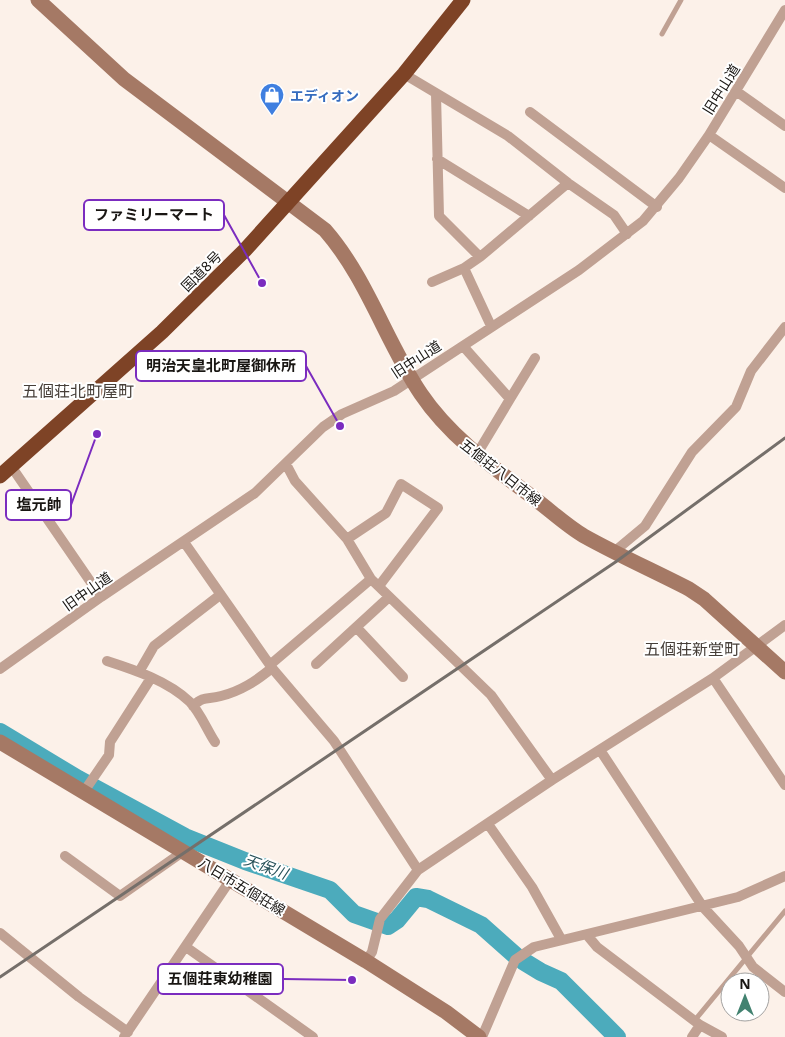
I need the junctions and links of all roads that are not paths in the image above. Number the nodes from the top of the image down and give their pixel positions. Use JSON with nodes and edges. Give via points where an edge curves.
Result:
{"nodes":[{"id":1,"x":38,"y":0,"type":"edge"},
{"id":2,"x":463,"y":0,"type":"edge"},
{"id":3,"x":681,"y":0,"type":"edge"},
{"id":4,"x":785,"y":10,"type":"edge"},
{"id":5,"x":662,"y":34,"type":"dead end"},
{"id":6,"x":404,"y":74,"type":"junction"},
{"id":7,"x":736,"y":91,"type":"junction"},
{"id":8,"x":436,"y":94,"type":"junction"},
{"id":9,"x":530,"y":112,"type":"dead end"},
{"id":10,"x":785,"y":126,"type":"edge"},
{"id":11,"x":709,"y":135,"type":"junction"},
{"id":12,"x":437,"y":159,"type":"junction"},
{"id":13,"x":568,"y":184,"type":"junction"},
{"id":14,"x":785,"y":188,"type":"edge"},
{"id":15,"x":289,"y":201,"type":"junction"},
{"id":16,"x":657,"y":207,"type":"junction"},
{"id":17,"x":529,"y":216,"type":"junction"},
{"id":18,"x":627,"y":234,"type":"junction"},
{"id":19,"x":480,"y":256,"type":"junction"},
{"id":20,"x":464,"y":268,"type":"junction"},
{"id":21,"x":432,"y":282,"type":"dead end"},
{"id":22,"x":491,"y":326,"type":"junction"},
{"id":23,"x":785,"y":327,"type":"edge"},
{"id":24,"x":462,"y":346,"type":"junction"},
{"id":25,"x":535,"y":358,"type":"dead end"},
{"id":26,"x":411,"y":378,"type":"junction"},
{"id":27,"x":510,"y":398,"type":"junction"},
{"id":28,"x":477,"y":454,"type":"junction"},
{"id":29,"x":286,"y":464,"type":"junction"},
{"id":30,"x":6,"y":471,"type":"edge"},
{"id":31,"x":347,"y":540,"type":"junction"},
{"id":32,"x":184,"y":542,"type":"junction"},
{"id":33,"x":615,"y":551,"type":"junction"},
{"id":34,"x":375,"y":582,"type":"junction"},
{"id":35,"x":220,"y":595,"type":"junction"},
{"id":36,"x":101,"y":597,"type":"junction"},
{"id":37,"x":389,"y":597,"type":"junction"},
{"id":38,"x":785,"y":626,"type":"edge"},
{"id":39,"x":356,"y":628,"type":"junction"},
{"id":40,"x":757,"y":648,"type":"junction"},
{"id":41,"x":107,"y":661,"type":"dead end"},
{"id":42,"x":316,"y":664,"type":"dead end"},
{"id":43,"x":272,"y":666,"type":"junction"},
{"id":44,"x":0,"y":669,"type":"edge"},
{"id":45,"x":139,"y":672,"type":"junction"},
{"id":46,"x":785,"y":672,"type":"edge"},
{"id":47,"x":403,"y":677,"type":"dead end"},
{"id":48,"x":151,"y":678,"type":"junction"},
{"id":49,"x":712,"y":678,"type":"junction"},
{"id":50,"x":193,"y":706,"type":"junction"},
{"id":51,"x":0,"y":742,"type":"edge"},
{"id":52,"x":215,"y":742,"type":"dead end"},
{"id":53,"x":600,"y":750,"type":"junction"},
{"id":54,"x":552,"y":780,"type":"junction"},
{"id":55,"x":785,"y":785,"type":"edge"},
{"id":56,"x":83,"y":792,"type":"junction"},
{"id":57,"x":488,"y":824,"type":"junction"},
{"id":58,"x":184,"y":851,"type":"junction"},
{"id":59,"x":65,"y":856,"type":"dead end"},
{"id":60,"x":418,"y":870,"type":"junction"},
{"id":61,"x":785,"y":876,"type":"edge"},
{"id":62,"x":231,"y":879,"type":"junction"},
{"id":63,"x":703,"y":907,"type":"junction"},
{"id":64,"x":785,"y":911,"type":"edge"},
{"id":65,"x":0,"y":934,"type":"edge"},
{"id":66,"x":587,"y":935,"type":"junction"},
{"id":67,"x":561,"y":939,"type":"junction"},
{"id":68,"x":186,"y":947,"type":"junction"},
{"id":69,"x":747,"y":958,"type":"junction"},
{"id":70,"x":366,"y":961,"type":"junction"},
{"id":71,"x":785,"y":992,"type":"edge"},
{"id":72,"x":698,"y":1022,"type":"junction"},
{"id":73,"x":126,"y":1035,"type":"edge"},
{"id":74,"x":314,"y":1037,"type":"edge"},
{"id":75,"x":480,"y":1037,"type":"edge"},
{"id":76,"x":692,"y":1037,"type":"edge"},
{"id":77,"x":722,"y":1037,"type":"edge"}],
"edges":[{"from":1,"to":15,"type":"main road","name":"五個荘八日市線","via":[[124,79]]},
{"from":2,"to":6,"type":"highway","name":"国道8号"},
{"from":3,"to":5,"type":"lane"},
{"from":4,"to":7,"type":"street","name":"旧中山道"},
{"from":6,"to":8,"type":"street"},
{"from":6,"to":15,"type":"highway","name":"国道8号"},
{"from":7,"to":10,"type":"street"},
{"from":7,"to":11,"type":"street","name":"旧中山道"},
{"from":8,"to":12,"type":"street"},
{"from":8,"to":13,"type":"street","via":[[508,136]]},
{"from":9,"to":16,"type":"street"},
{"from":11,"to":14,"type":"street"},
{"from":11,"to":16,"type":"street","name":"旧中山道"},
{"from":12,"to":17,"type":"street"},
{"from":12,"to":19,"type":"street","via":[[438,216]]},
{"from":13,"to":17,"type":"street"},
{"from":13,"to":18,"type":"street","via":[[614,216]]},
{"from":15,"to":26,"type":"main road","name":"五個荘八日市線","via":[[325,230],[340,247]]},
{"from":15,"to":30,"type":"highway","name":"国道8号","via":[[246,250],[162,332]]},
{"from":16,"to":18,"type":"street","name":"旧中山道"},
{"from":17,"to":19,"type":"street"},
{"from":18,"to":22,"type":"street","name":"旧中山道","via":[[579,270]]},
{"from":19,"to":20,"type":"street"},
{"from":20,"to":21,"type":"street"},
{"from":20,"to":22,"type":"street"},
{"from":22,"to":24,"type":"street","name":"旧中山道"},
{"from":23,"to":33,"type":"street","via":[[751,371],[736,406],[692,452],[645,526]]},
{"from":24,"to":26,"type":"street","name":"旧中山道"},
{"from":24,"to":27,"type":"street"},
{"from":25,"to":27,"type":"street"},
{"from":26,"to":28,"type":"main road","name":"五個荘八日市線","via":[[440,418]]},
{"from":26,"to":29,"type":"street","name":"旧中山道","via":[[394,391],[342,414],[310,438]]},
{"from":27,"to":28,"type":"street"},
{"from":28,"to":33,"type":"main road","name":"五個荘八日市線","via":[[582,535]]},
{"from":29,"to":31,"type":"street","via":[[295,481]]},
{"from":29,"to":32,"type":"street","name":"旧中山道","via":[[256,493]]},
{"from":30,"to":36,"type":"street"},
{"from":31,"to":34,"type":"street"},
{"from":31,"to":34,"type":"street","via":[[386,513],[401,484],[438,508]]},
{"from":32,"to":35,"type":"street"},
{"from":32,"to":36,"type":"street","name":"旧中山道"},
{"from":33,"to":40,"type":"main road","name":"五個荘八日市線","via":[[704,599]]},
{"from":34,"to":37,"type":"street"},
{"from":34,"to":43,"type":"street"},
{"from":35,"to":43,"type":"street"},
{"from":35,"to":45,"type":"street","via":[[154,646]]},
{"from":36,"to":44,"type":"street","name":"旧中山道"},
{"from":37,"to":39,"type":"street"},
{"from":37,"to":54,"type":"street","via":[[491,695]]},
{"from":38,"to":40,"type":"street"},
{"from":39,"to":42,"type":"street"},
{"from":39,"to":47,"type":"street"},
{"from":40,"to":46,"type":"main road","name":"五個荘八日市線"},
{"from":40,"to":49,"type":"street"},
{"from":41,"to":45,"type":"street"},
{"from":43,"to":50,"type":"street","via":[[251,685],[220,697],[202,698]]},
{"from":43,"to":60,"type":"street","via":[[334,741]]},
{"from":45,"to":48,"type":"street"},
{"from":48,"to":50,"type":"street"},
{"from":48,"to":56,"type":"street","via":[[110,742],[109,755]]},
{"from":49,"to":53,"type":"street"},
{"from":49,"to":55,"type":"street"},
{"from":50,"to":52,"type":"street"},
{"from":51,"to":56,"type":"main road","name":"八日市五個荘線"},
{"from":53,"to":54,"type":"street"},
{"from":53,"to":63,"type":"street"},
{"from":54,"to":57,"type":"street"},
{"from":56,"to":58,"type":"main road","name":"八日市五個荘線"},
{"from":57,"to":60,"type":"street"},
{"from":57,"to":67,"type":"street","via":[[532,887]]},
{"from":58,"to":59,"type":"street","via":[[120,896]]},
{"from":58,"to":62,"type":"main road","name":"八日市五個荘線"},
{"from":60,"to":70,"type":"street","via":[[380,919],[372,952]]},
{"from":61,"to":63,"type":"street","via":[[738,897]]},
{"from":62,"to":68,"type":"street"},
{"from":62,"to":70,"type":"main road","name":"八日市五個荘線"},
{"from":63,"to":66,"type":"street"},
{"from":63,"to":69,"type":"street"},
{"from":64,"to":69,"type":"lane"},
{"from":65,"to":73,"type":"street"},
{"from":66,"to":67,"type":"street"},
{"from":66,"to":72,"type":"street","via":[[597,947]]},
{"from":67,"to":75,"type":"street","via":[[534,947],[515,960]]},
{"from":68,"to":73,"type":"street"},
{"from":68,"to":74,"type":"street"},
{"from":69,"to":71,"type":"street","via":[[753,967]]},
{"from":69,"to":72,"type":"lane"},
{"from":70,"to":75,"type":"main road","name":"八日市五個荘線"},
{"from":72,"to":76,"type":"street"},
{"from":72,"to":77,"type":"street"}]}
